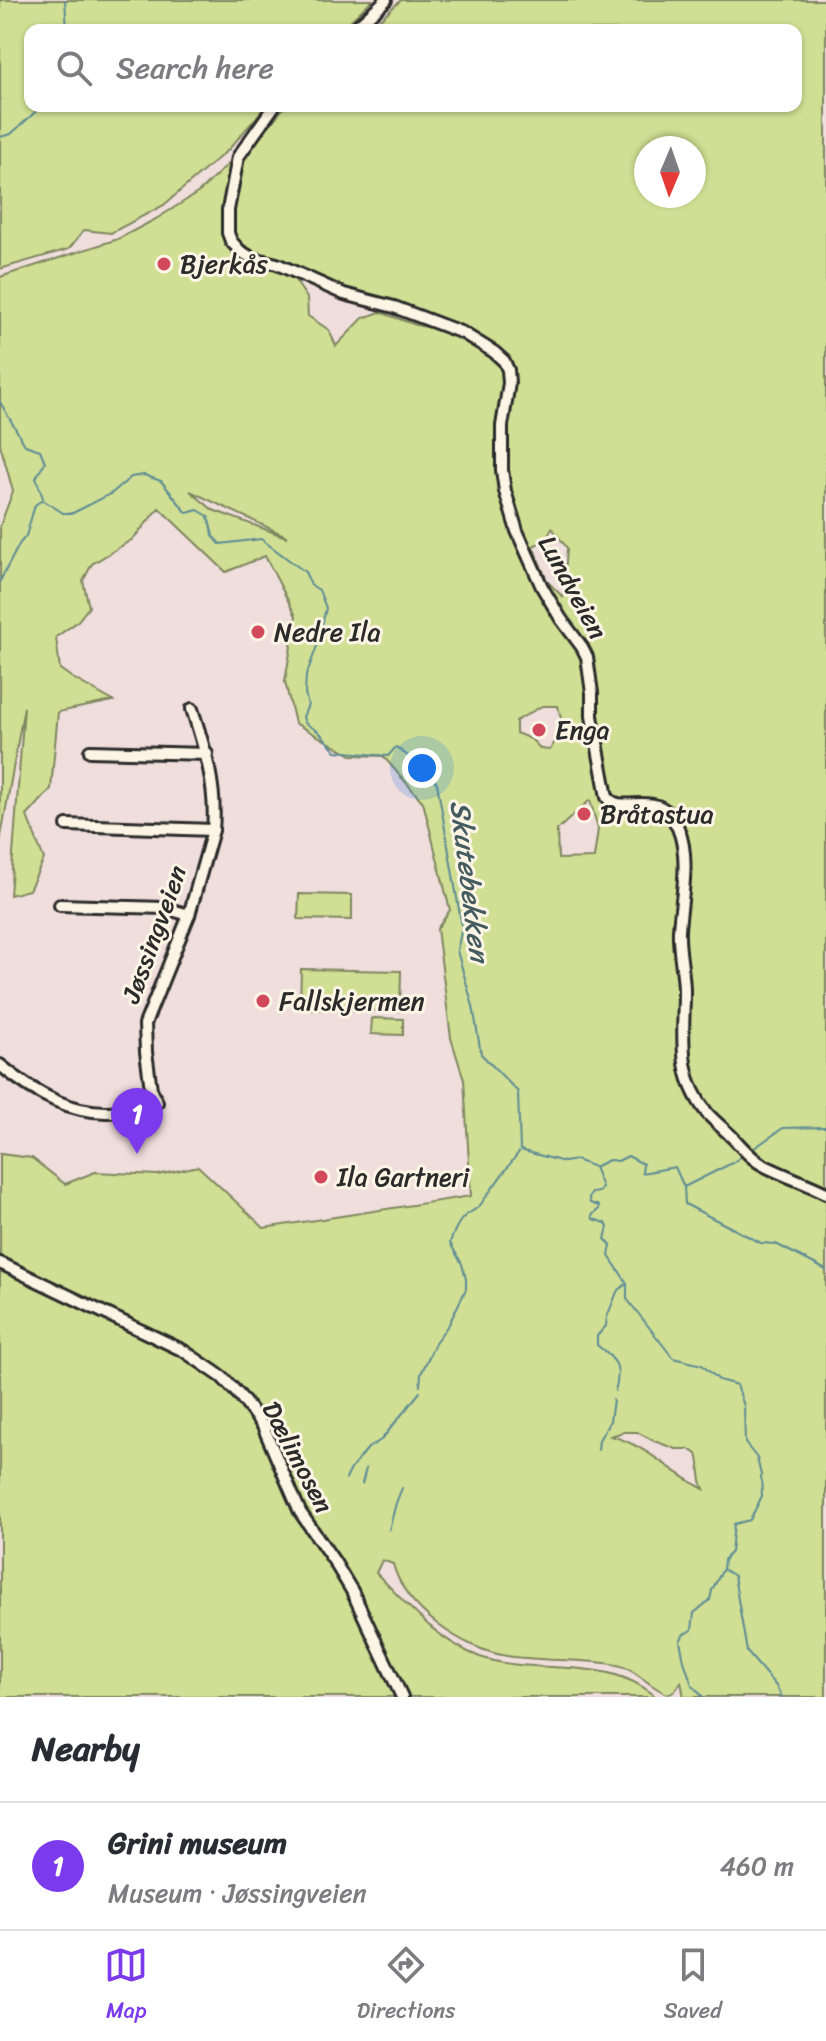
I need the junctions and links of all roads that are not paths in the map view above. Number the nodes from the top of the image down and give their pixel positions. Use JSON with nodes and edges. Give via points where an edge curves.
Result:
{"nodes":[{"id":1,"x":384,"y":3,"type":"edge"},
{"id":2,"x":360,"y":24,"type":"edge"},
{"id":3,"x":270,"y":112,"type":"edge"},
{"id":4,"x":192,"y":709,"type":"dead end"},
{"id":5,"x":90,"y":751,"type":"dead end"},
{"id":6,"x":207,"y":754,"type":"junction"},
{"id":7,"x":67,"y":825,"type":"dead end"},
{"id":8,"x":213,"y":830,"type":"junction"},
{"id":9,"x":60,"y":905,"type":"dead end"},
{"id":10,"x":189,"y":915,"type":"junction"},
{"id":11,"x":0,"y":1065,"type":"edge"},
{"id":12,"x":826,"y":1193,"type":"edge"},
{"id":13,"x":0,"y":1263,"type":"edge"},
{"id":14,"x":402,"y":1697,"type":"edge"}],
"edges":[{"from":1,"to":2,"type":"street"},
{"from":3,"to":12,"type":"street","name":"Lundveien","via":[[238,157],[227,224],[240,251],[344,294],[444,325],[504,361],[509,383],[502,426],[505,491],[542,587],[587,657],[607,797],[619,805],[652,803],[671,816],[681,840],[682,1039],[692,1087],[709,1116],[762,1165]]},
{"from":4,"to":6,"type":"street","name":"Jøssingveien"},
{"from":5,"to":6,"type":"street"},
{"from":6,"to":8,"type":"street","name":"Jøssingveien"},
{"from":7,"to":8,"type":"street"},
{"from":8,"to":10,"type":"street","name":"Jøssingveien"},
{"from":9,"to":10,"type":"street","via":[[165,908]]},
{"from":10,"to":11,"type":"street","name":"Jøssingveien","via":[[145,1024],[157,1102],[115,1112],[73,1108]]},
{"from":13,"to":14,"type":"street","name":"Dælimosen","via":[[184,1351],[240,1396],[263,1426],[300,1512],[352,1591]]}]}
